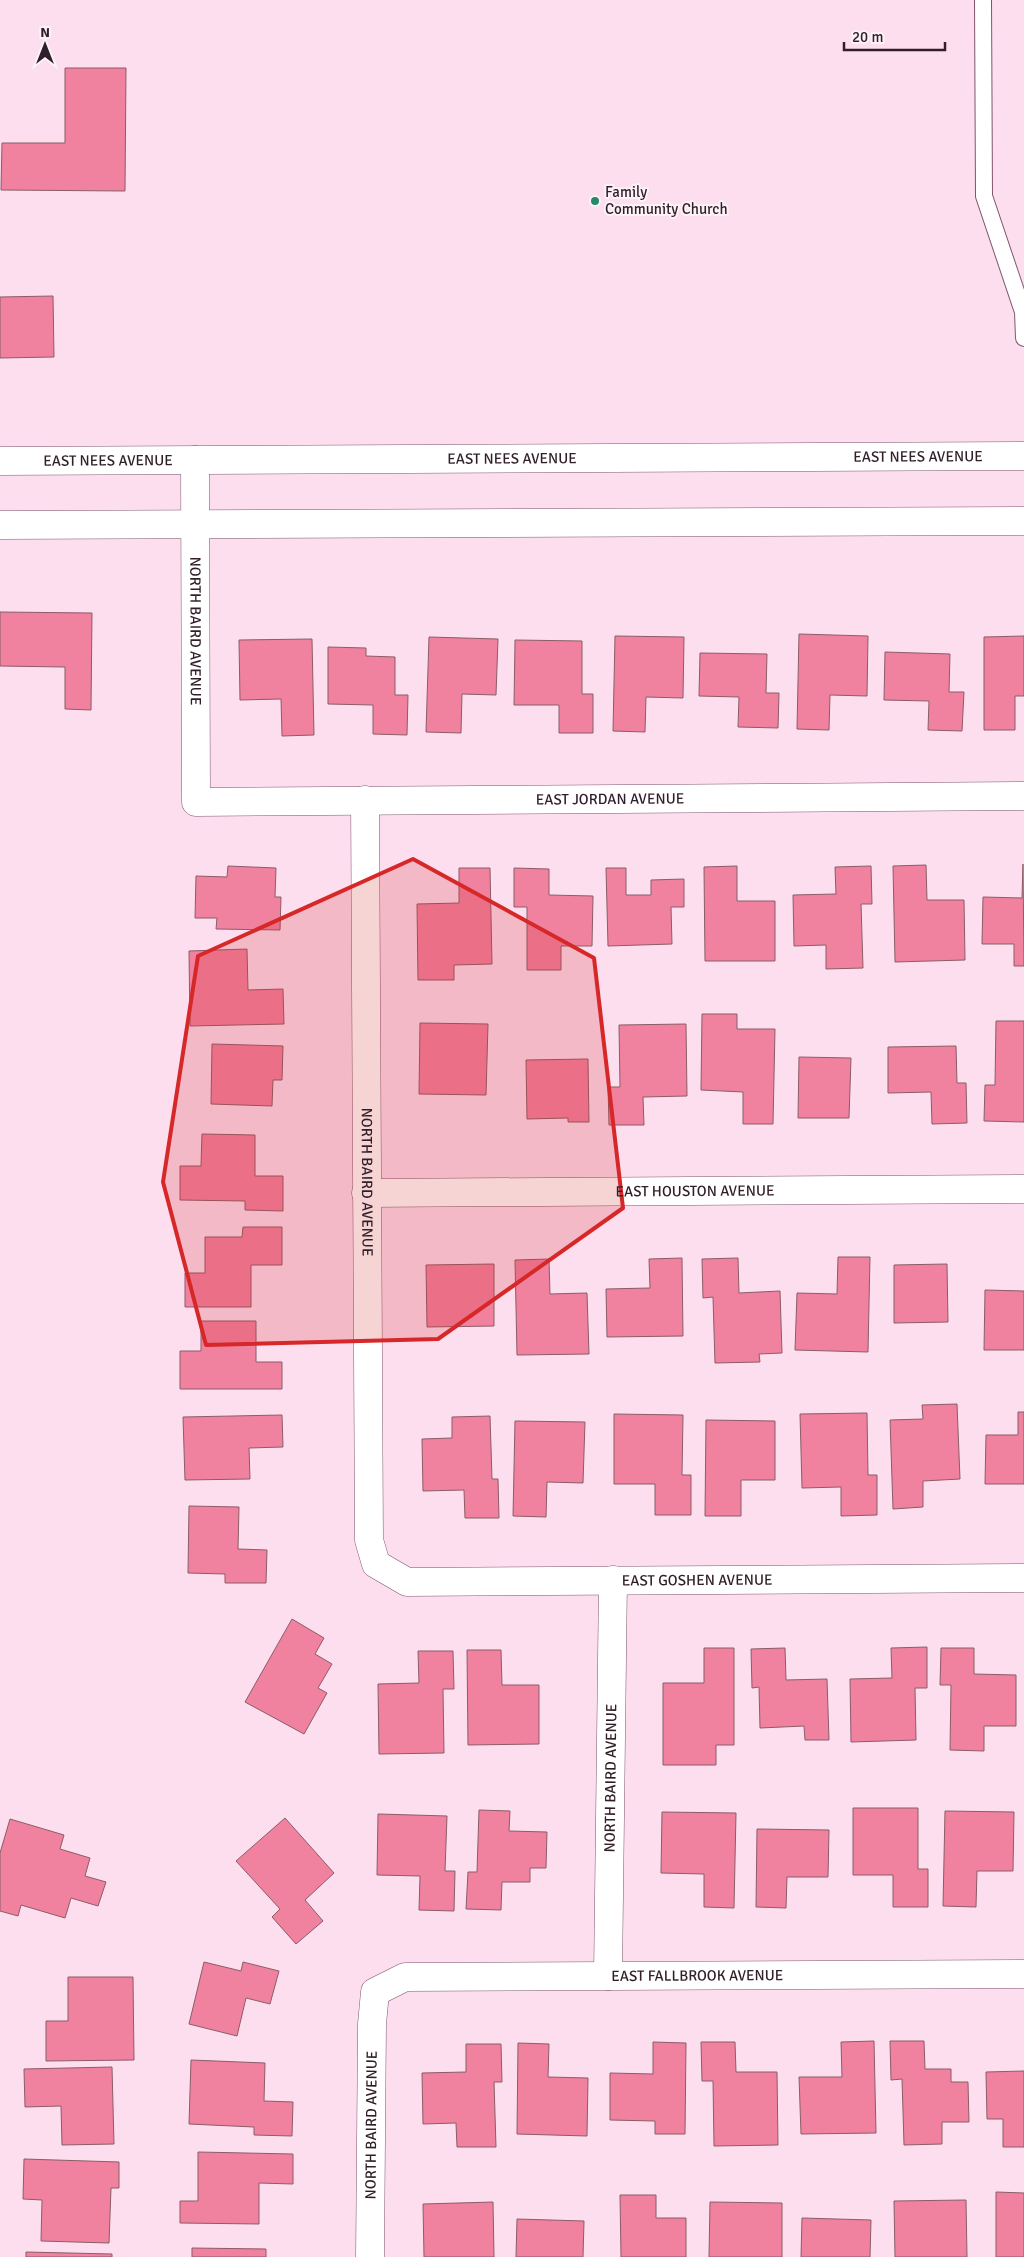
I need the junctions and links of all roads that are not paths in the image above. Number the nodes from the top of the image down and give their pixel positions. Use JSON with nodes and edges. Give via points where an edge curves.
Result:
{"nodes":[{"id":1,"x":983,"y":0,"type":"edge"},
{"id":2,"x":1024,"y":338,"type":"edge"},
{"id":3,"x":1024,"y":456,"type":"edge"},
{"id":4,"x":195,"y":460,"type":"junction"},
{"id":5,"x":0,"y":461,"type":"edge"},
{"id":6,"x":1024,"y":509,"type":"edge"},
{"id":7,"x":967,"y":521,"type":"junction"},
{"id":8,"x":1024,"y":521,"type":"edge"},
{"id":9,"x":0,"y":525,"type":"edge"},
{"id":10,"x":196,"y":525,"type":"junction"},
{"id":11,"x":1024,"y":796,"type":"edge"},
{"id":12,"x":364,"y":800,"type":"junction"},
{"id":13,"x":196,"y":802,"type":"joint"},
{"id":14,"x":1024,"y":1189,"type":"edge"},
{"id":15,"x":366,"y":1193,"type":"junction"},
{"id":16,"x":376,"y":1564,"type":"joint"},
{"id":17,"x":1024,"y":1578,"type":"edge"},
{"id":18,"x":613,"y":1580,"type":"junction"},
{"id":19,"x":1024,"y":1974,"type":"edge"},
{"id":20,"x":608,"y":1976,"type":"junction"},
{"id":21,"x":375,"y":1992,"type":"joint"},
{"id":22,"x":370,"y":2257,"type":"edge"}],
"edges":[{"from":1,"to":2,"type":"lane","via":[[984,196],[1023,312]]},
{"from":3,"to":4,"type":"street","name":"EAST NEES AVENUE"},
{"from":4,"to":5,"type":"street","name":"EAST NEES AVENUE"},
{"from":4,"to":10,"type":"street","name":"NORTH BAIRD AVENUE"},
{"from":6,"to":7,"type":"street"},
{"from":7,"to":8,"type":"street"},
{"from":7,"to":10,"type":"street"},
{"from":9,"to":10,"type":"street"},
{"from":10,"to":13,"type":"street","name":"NORTH BAIRD AVENUE"},
{"from":11,"to":12,"type":"street","name":"EAST JORDAN AVENUE"},
{"from":12,"to":13,"type":"street","name":"EAST JORDAN AVENUE"},
{"from":12,"to":15,"type":"street","name":"NORTH BAIRD AVENUE"},
{"from":14,"to":15,"type":"street","name":"EAST HOUSTON AVENUE"},
{"from":15,"to":16,"type":"street","name":"NORTH BAIRD AVENUE","via":[[369,1540]]},
{"from":16,"to":18,"type":"street","name":"EAST GOSHEN AVENUE","via":[[407,1582]]},
{"from":17,"to":18,"type":"street","name":"EAST GOSHEN AVENUE"},
{"from":18,"to":20,"type":"street","name":"NORTH BAIRD AVENUE"},
{"from":19,"to":20,"type":"street","name":"EAST FALLBROOK AVENUE"},
{"from":20,"to":21,"type":"street","name":"EAST FALLBROOK AVENUE","via":[[405,1977]]},
{"from":21,"to":22,"type":"street","name":"NORTH BAIRD AVENUE"}]}
